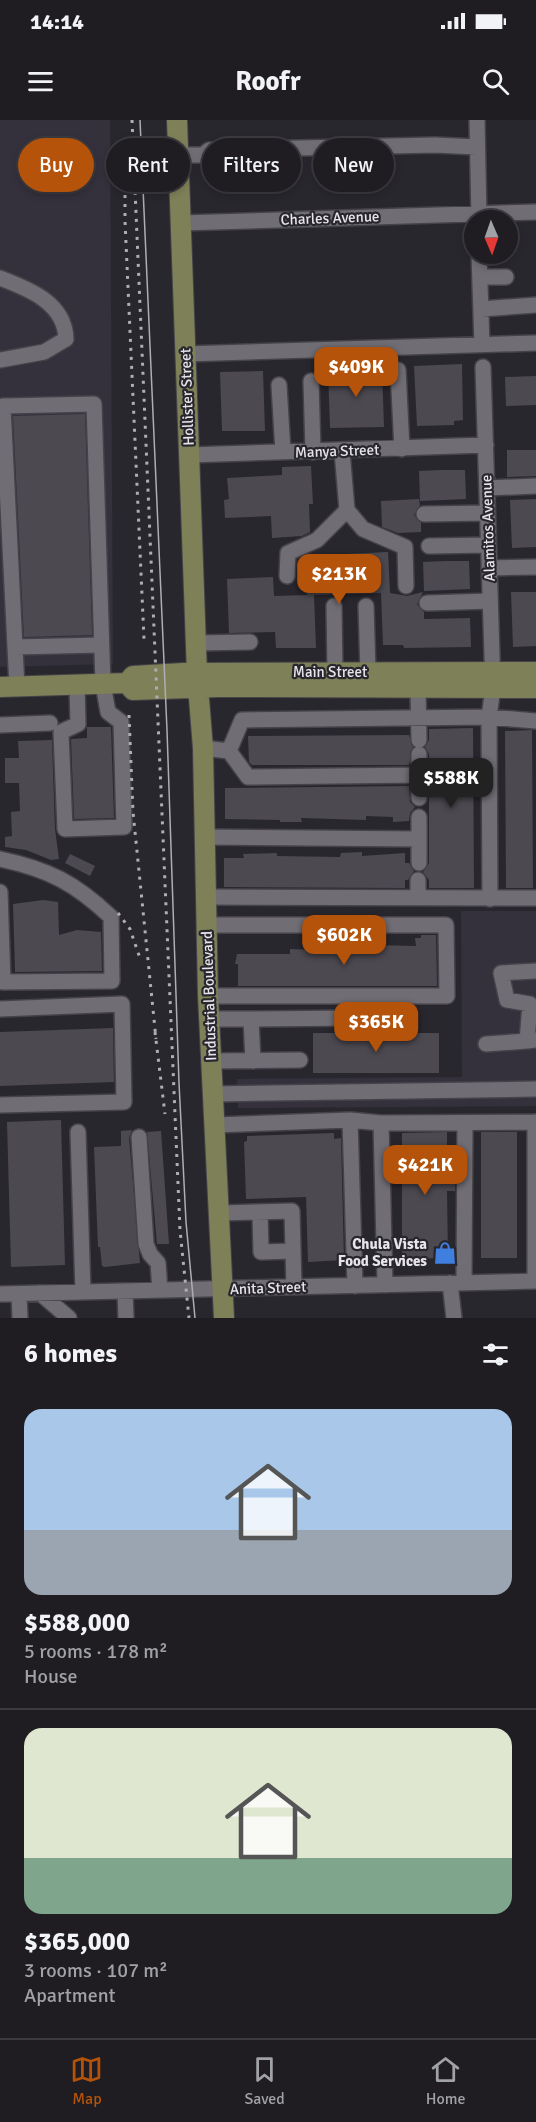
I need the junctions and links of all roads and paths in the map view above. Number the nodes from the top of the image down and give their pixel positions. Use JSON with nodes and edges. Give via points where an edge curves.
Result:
{"nodes":[{"id":1,"x":177,"y":120,"type":"edge"},
{"id":2,"x":477,"y":120,"type":"edge"},
{"id":3,"x":178,"y":138,"type":"edge"},
{"id":4,"x":477,"y":147,"type":"junction"},
{"id":5,"x":190,"y":155,"type":"edge"},
{"id":6,"x":180,"y":192,"type":"edge"},
{"id":7,"x":479,"y":210,"type":"edge"},
{"id":8,"x":536,"y":212,"type":"edge"},
{"id":9,"x":518,"y":214,"type":"edge"},
{"id":10,"x":464,"y":217,"type":"edge"},
{"id":11,"x":181,"y":223,"type":"junction"},
{"id":12,"x":479,"y":264,"type":"edge"},
{"id":13,"x":480,"y":277,"type":"junction"},
{"id":14,"x":506,"y":277,"type":"dead end"},
{"id":15,"x":0,"y":278,"type":"edge"},
{"id":16,"x":536,"y":305,"type":"edge"},
{"id":17,"x":481,"y":309,"type":"junction"},
{"id":18,"x":536,"y":343,"type":"edge"},
{"id":19,"x":482,"y":345,"type":"junction"},
{"id":20,"x":184,"y":354,"type":"junction"},
{"id":21,"x":0,"y":360,"type":"edge"},
{"id":22,"x":483,"y":367,"type":"dead end"},
{"id":23,"x":398,"y":370,"type":"dead end"},
{"id":24,"x":311,"y":381,"type":"dead end"},
{"id":25,"x":279,"y":385,"type":"dead end"},
{"id":26,"x":486,"y":445,"type":"junction"},
{"id":27,"x":402,"y":448,"type":"junction"},
{"id":28,"x":342,"y":451,"type":"junction"},
{"id":29,"x":313,"y":452,"type":"junction"},
{"id":30,"x":283,"y":453,"type":"junction"},
{"id":31,"x":189,"y":455,"type":"junction"},
{"id":32,"x":536,"y":486,"type":"edge"},
{"id":33,"x":487,"y":488,"type":"junction"},
{"id":34,"x":347,"y":510,"type":"junction"},
{"id":35,"x":488,"y":513,"type":"junction"},
{"id":36,"x":424,"y":514,"type":"dead end"},
{"id":37,"x":488,"y":545,"type":"junction"},
{"id":38,"x":429,"y":546,"type":"dead end"},
{"id":39,"x":536,"y":567,"type":"edge"},
{"id":40,"x":489,"y":568,"type":"junction"},
{"id":41,"x":287,"y":576,"type":"dead end"},
{"id":42,"x":406,"y":586,"type":"dead end"},
{"id":43,"x":490,"y":601,"type":"junction"},
{"id":44,"x":427,"y":603,"type":"dead end"},
{"id":45,"x":334,"y":606,"type":"dead end"},
{"id":46,"x":366,"y":606,"type":"dead end"},
{"id":47,"x":250,"y":642,"type":"dead end"},
{"id":48,"x":196,"y":643,"type":"junction"},
{"id":49,"x":101,"y":645,"type":"junction"},
{"id":50,"x":15,"y":647,"type":"junction"},
{"id":51,"x":335,"y":672,"type":"junction"},
{"id":52,"x":368,"y":672,"type":"junction"},
{"id":53,"x":536,"y":672,"type":"edge"},
{"id":54,"x":493,"y":680,"type":"junction"},
{"id":55,"x":197,"y":681,"type":"junction"},
{"id":56,"x":103,"y":684,"type":"junction"},
{"id":57,"x":77,"y":685,"type":"junction"},
{"id":58,"x":8,"y":687,"type":"edge"},
{"id":59,"x":536,"y":688,"type":"edge"},
{"id":60,"x":418,"y":689,"type":"junction"},
{"id":61,"x":489,"y":717,"type":"junction"},
{"id":62,"x":419,"y":719,"type":"junction"},
{"id":63,"x":536,"y":721,"type":"edge"},
{"id":64,"x":50,"y":723,"type":"dead end"},
{"id":65,"x":0,"y":725,"type":"edge"},
{"id":66,"x":203,"y":748,"type":"junction"},
{"id":67,"x":229,"y":751,"type":"junction"},
{"id":68,"x":419,"y":775,"type":"junction"},
{"id":69,"x":419,"y":798,"type":"dead end"},
{"id":70,"x":419,"y":817,"type":"dead end"},
{"id":71,"x":204,"y":837,"type":"junction"},
{"id":72,"x":419,"y":839,"type":"junction"},
{"id":73,"x":0,"y":859,"type":"edge"},
{"id":74,"x":419,"y":862,"type":"dead end"},
{"id":75,"x":418,"y":880,"type":"dead end"},
{"id":76,"x":0,"y":892,"type":"edge"},
{"id":77,"x":206,"y":897,"type":"junction"},
{"id":78,"x":418,"y":898,"type":"junction"},
{"id":79,"x":536,"y":898,"type":"edge"},
{"id":80,"x":490,"y":899,"type":"junction"},
{"id":81,"x":206,"y":925,"type":"junction"},
{"id":82,"x":536,"y":971,"type":"edge"},
{"id":83,"x":208,"y":996,"type":"junction"},
{"id":84,"x":0,"y":1009,"type":"edge"},
{"id":85,"x":356,"y":1018,"type":"dead end"},
{"id":86,"x":210,"y":1019,"type":"junction"},
{"id":87,"x":251,"y":1019,"type":"junction"},
{"id":88,"x":531,"y":1040,"type":"edge"},
{"id":89,"x":486,"y":1044,"type":"dead end"},
{"id":90,"x":300,"y":1060,"type":"dead end"},
{"id":91,"x":212,"y":1061,"type":"junction"},
{"id":92,"x":253,"y":1061,"type":"junction"},
{"id":93,"x":536,"y":1089,"type":"edge"},
{"id":94,"x":213,"y":1094,"type":"junction"},
{"id":95,"x":0,"y":1104,"type":"edge"},
{"id":96,"x":350,"y":1120,"type":"junction"},
{"id":97,"x":536,"y":1122,"type":"edge"},
{"id":98,"x":381,"y":1123,"type":"junction"},
{"id":99,"x":465,"y":1123,"type":"junction"},
{"id":100,"x":215,"y":1125,"type":"junction"},
{"id":101,"x":78,"y":1132,"type":"dead end"},
{"id":102,"x":139,"y":1137,"type":"dead end"},
{"id":103,"x":260,"y":1212,"type":"junction"},
{"id":104,"x":220,"y":1213,"type":"junction"},
{"id":105,"x":292,"y":1251,"type":"junction"},
{"id":106,"x":536,"y":1281,"type":"edge"},
{"id":107,"x":457,"y":1283,"type":"junction"},
{"id":108,"x":385,"y":1285,"type":"junction"},
{"id":109,"x":355,"y":1286,"type":"junction"},
{"id":110,"x":294,"y":1287,"type":"junction"},
{"id":111,"x":223,"y":1289,"type":"junction"},
{"id":112,"x":160,"y":1290,"type":"junction"},
{"id":113,"x":125,"y":1291,"type":"junction"},
{"id":114,"x":83,"y":1292,"type":"junction"},
{"id":115,"x":40,"y":1293,"type":"junction"},
{"id":116,"x":0,"y":1294,"type":"edge"},
{"id":117,"x":19,"y":1294,"type":"junction"},
{"id":118,"x":20,"y":1318,"type":"edge"},
{"id":119,"x":69,"y":1318,"type":"edge"},
{"id":120,"x":126,"y":1318,"type":"edge"},
{"id":121,"x":224,"y":1318,"type":"edge"},
{"id":122,"x":454,"y":1318,"type":"edge"}],
"edges":[{"from":1,"to":3,"type":"main road","name":"Hollister Street"},
{"from":2,"to":4,"type":"street"},
{"from":4,"to":5,"type":"street","via":[[209,150],[203,155]]},
{"from":4,"to":7,"type":"street"},
{"from":6,"to":11,"type":"main road","name":"Hollister Street"},
{"from":8,"to":9,"type":"street","name":"Charles Avenue"},
{"from":10,"to":11,"type":"street","name":"Charles Avenue"},
{"from":11,"to":20,"type":"main road","name":"Hollister Street"},
{"from":12,"to":13,"type":"street"},
{"from":13,"to":14,"type":"street"},
{"from":13,"to":17,"type":"street"},
{"from":15,"to":21,"type":"street","via":[[48,301],[66,325],[66,339],[44,352]]},
{"from":16,"to":17,"type":"street"},
{"from":17,"to":19,"type":"street"},
{"from":18,"to":19,"type":"street"},
{"from":19,"to":20,"type":"street"},
{"from":20,"to":31,"type":"main road","name":"Hollister Street"},
{"from":22,"to":26,"type":"street","name":"Alamitos Avenue"},
{"from":23,"to":27,"type":"street"},
{"from":24,"to":29,"type":"street"},
{"from":25,"to":30,"type":"street"},
{"from":26,"to":27,"type":"street","name":"Manya Street"},
{"from":26,"to":33,"type":"street","name":"Alamitos Avenue"},
{"from":27,"to":28,"type":"street","name":"Manya Street"},
{"from":28,"to":29,"type":"street","name":"Manya Street"},
{"from":28,"to":34,"type":"street"},
{"from":29,"to":30,"type":"street","name":"Manya Street"},
{"from":30,"to":31,"type":"street","name":"Manya Street"},
{"from":31,"to":48,"type":"main road","name":"Hollister Street"},
{"from":32,"to":33,"type":"street"},
{"from":33,"to":35,"type":"street","name":"Alamitos Avenue"},
{"from":34,"to":41,"type":"street","via":[[317,540],[288,553]]},
{"from":34,"to":42,"type":"street","via":[[363,529],[405,547]]},
{"from":35,"to":36,"type":"street"},
{"from":35,"to":37,"type":"street","name":"Alamitos Avenue"},
{"from":37,"to":38,"type":"street"},
{"from":37,"to":40,"type":"street","name":"Alamitos Avenue"},
{"from":39,"to":40,"type":"street"},
{"from":40,"to":43,"type":"street","name":"Alamitos Avenue"},
{"from":43,"to":44,"type":"street"},
{"from":43,"to":54,"type":"street","name":"Alamitos Avenue"},
{"from":45,"to":51,"type":"street"},
{"from":46,"to":52,"type":"street"},
{"from":47,"to":48,"type":"street"},
{"from":48,"to":55,"type":"main road","name":"Hollister Street"},
{"from":49,"to":50,"type":"street"},
{"from":49,"to":50,"type":"street","via":[[94,404],[3,406]]},
{"from":49,"to":56,"type":"street"},
{"from":50,"to":58,"type":"street"},
{"from":51,"to":52,"type":"main road","name":"Main Street"},
{"from":51,"to":55,"type":"main road","name":"Main Street"},
{"from":52,"to":54,"type":"main road","name":"Main Street"},
{"from":53,"to":54,"type":"main road","name":"Main Street"},
{"from":54,"to":59,"type":"main road","name":"Main Street"},
{"from":54,"to":60,"type":"main road","name":"Main Street"},
{"from":54,"to":61,"type":"street","name":"Alamitos Avenue"},
{"from":55,"to":56,"type":"main road","name":"Main Street","via":[[133,676],[127,683]]},
{"from":55,"to":60,"type":"main road","name":"Main Street"},
{"from":55,"to":66,"type":"main road","name":"Industrial Boulevard"},
{"from":56,"to":57,"type":"main road","name":"Main Street"},
{"from":56,"to":57,"type":"street","via":[[108,712],[121,722],[124,827],[65,829],[61,732],[78,724]]},
{"from":57,"to":58,"type":"main road","name":"Main Street"},
{"from":60,"to":62,"type":"street"},
{"from":61,"to":62,"type":"street"},
{"from":61,"to":63,"type":"street"},
{"from":61,"to":80,"type":"street","name":"Alamitos Avenue"},
{"from":62,"to":67,"type":"street","via":[[243,720]]},
{"from":62,"to":68,"type":"street"},
{"from":64,"to":65,"type":"street"},
{"from":66,"to":67,"type":"street"},
{"from":66,"to":71,"type":"main road","name":"Industrial Boulevard"},
{"from":67,"to":68,"type":"street","via":[[248,777]]},
{"from":68,"to":69,"type":"street"},
{"from":70,"to":72,"type":"street"},
{"from":71,"to":72,"type":"street"},
{"from":71,"to":77,"type":"main road","name":"Industrial Boulevard"},
{"from":72,"to":74,"type":"street"},
{"from":73,"to":76,"type":"street","via":[[54,874],[88,895],[111,917],[112,981],[3,982]]},
{"from":75,"to":78,"type":"street"},
{"from":77,"to":78,"type":"street"},
{"from":77,"to":81,"type":"main road","name":"Industrial Boulevard"},
{"from":78,"to":80,"type":"street"},
{"from":79,"to":80,"type":"street"},
{"from":81,"to":83,"type":"main road","name":"Industrial Boulevard"},
{"from":81,"to":83,"type":"street","via":[[446,925],[447,996]]},
{"from":82,"to":88,"type":"street","via":[[501,973],[507,1000],[530,1004]]},
{"from":83,"to":86,"type":"main road","name":"Industrial Boulevard"},
{"from":84,"to":95,"type":"street","via":[[122,1004],[124,1101]]},
{"from":85,"to":87,"type":"street"},
{"from":86,"to":87,"type":"street"},
{"from":86,"to":91,"type":"main road","name":"Industrial Boulevard"},
{"from":87,"to":92,"type":"street"},
{"from":88,"to":89,"type":"street"},
{"from":90,"to":92,"type":"street"},
{"from":91,"to":92,"type":"street"},
{"from":91,"to":94,"type":"main road","name":"Industrial Boulevard"},
{"from":93,"to":94,"type":"street"},
{"from":94,"to":100,"type":"main road","name":"Industrial Boulevard"},
{"from":96,"to":98,"type":"street"},
{"from":96,"to":100,"type":"street"},
{"from":96,"to":109,"type":"street"},
{"from":97,"to":99,"type":"street"},
{"from":97,"to":106,"type":"street"},
{"from":98,"to":99,"type":"street"},
{"from":98,"to":108,"type":"street"},
{"from":99,"to":107,"type":"street"},
{"from":100,"to":104,"type":"main road","name":"Industrial Boulevard"},
{"from":101,"to":114,"type":"street"},
{"from":102,"to":112,"type":"street","via":[[146,1244],[158,1263]]},
{"from":103,"to":104,"type":"street"},
{"from":103,"to":105,"type":"street","via":[[261,1252]]},
{"from":103,"to":105,"type":"street","via":[[292,1211]]},
{"from":104,"to":111,"type":"main road","name":"Industrial Boulevard"},
{"from":105,"to":110,"type":"street"},
{"from":106,"to":107,"type":"street","name":"Anita Street"},
{"from":107,"to":108,"type":"street","name":"Anita Street"},
{"from":107,"to":122,"type":"street"},
{"from":108,"to":109,"type":"street","name":"Anita Street"},
{"from":109,"to":110,"type":"street","name":"Anita Street"},
{"from":110,"to":111,"type":"street","name":"Anita Street"},
{"from":111,"to":112,"type":"street","name":"Anita Street"},
{"from":111,"to":121,"type":"main road","name":"Industrial Boulevard"},
{"from":112,"to":113,"type":"street","name":"Anita Street"},
{"from":113,"to":114,"type":"street","name":"Anita Street"},
{"from":113,"to":120,"type":"street"},
{"from":114,"to":115,"type":"street","name":"Anita Street"},
{"from":115,"to":117,"type":"street","name":"Anita Street"},
{"from":115,"to":119,"type":"street"},
{"from":116,"to":117,"type":"street","name":"Anita Street"},
{"from":117,"to":118,"type":"street"}]}
